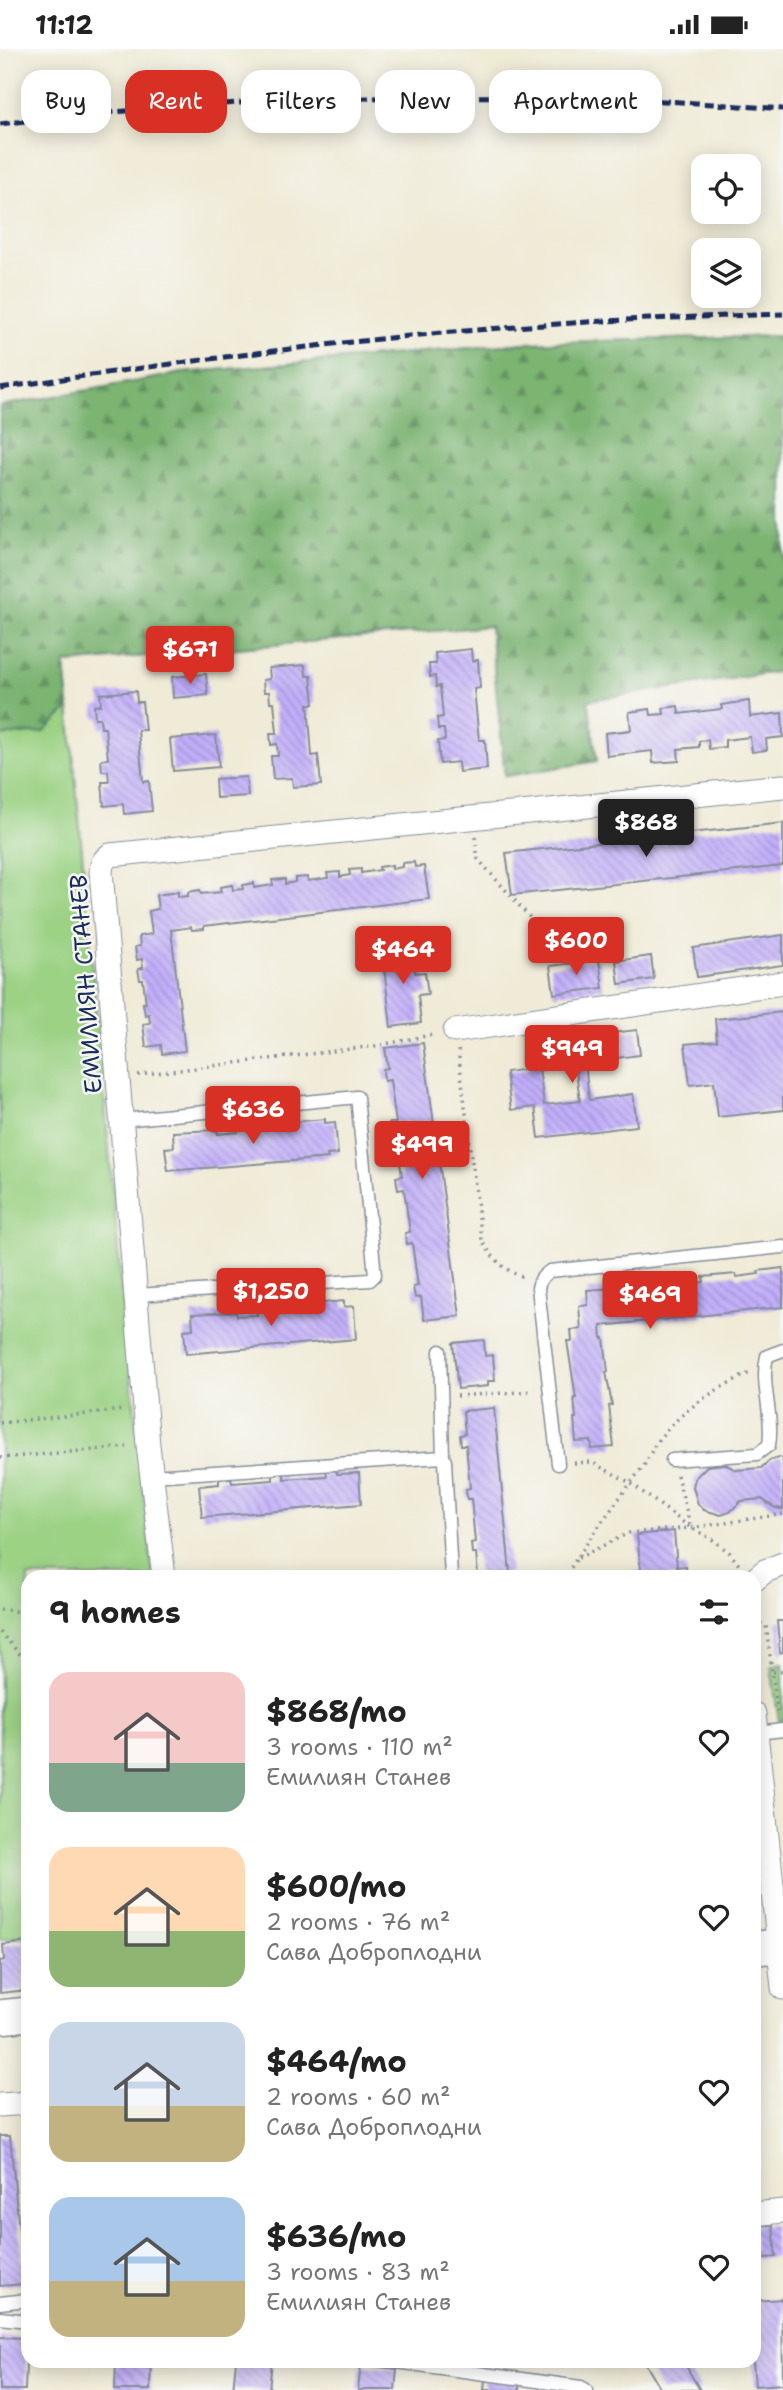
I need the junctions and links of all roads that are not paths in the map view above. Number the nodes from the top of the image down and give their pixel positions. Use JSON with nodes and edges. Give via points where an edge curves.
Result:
{"nodes":[{"id":1,"x":783,"y":786,"type":"edge"},
{"id":2,"x":783,"y":983,"type":"edge"},
{"id":3,"x":455,"y":1031,"type":"road end"},
{"id":4,"x":122,"y":1120,"type":"junction"},
{"id":5,"x":783,"y":1247,"type":"edge"},
{"id":6,"x":137,"y":1295,"type":"junction"},
{"id":7,"x":783,"y":1350,"type":"edge"},
{"id":8,"x":440,"y":1351,"type":"dead end"},
{"id":9,"x":443,"y":1457,"type":"junction"},
{"id":10,"x":672,"y":1460,"type":"road end"},
{"id":11,"x":558,"y":1464,"type":"road end"},
{"id":12,"x":151,"y":1476,"type":"junction"},
{"id":13,"x":783,"y":1564,"type":"edge"},
{"id":14,"x":163,"y":1570,"type":"edge"},
{"id":15,"x":451,"y":1570,"type":"edge"},
{"id":16,"x":761,"y":1572,"type":"edge"},
{"id":17,"x":761,"y":1725,"type":"edge"},
{"id":18,"x":782,"y":1730,"type":"edge"},
{"id":19,"x":761,"y":1803,"type":"edge"},
{"id":20,"x":772,"y":1947,"type":"edge"},
{"id":21,"x":783,"y":1988,"type":"edge"},
{"id":22,"x":21,"y":2015,"type":"edge"},
{"id":23,"x":0,"y":2017,"type":"edge"},
{"id":24,"x":21,"y":2104,"type":"edge"},
{"id":25,"x":0,"y":2105,"type":"edge"},
{"id":26,"x":783,"y":2211,"type":"edge"},
{"id":27,"x":761,"y":2213,"type":"edge"},
{"id":28,"x":21,"y":2301,"type":"edge"},
{"id":29,"x":0,"y":2304,"type":"edge"},
{"id":30,"x":0,"y":2318,"type":"edge"},
{"id":31,"x":21,"y":2320,"type":"edge"},
{"id":32,"x":441,"y":2368,"type":"edge"},
{"id":33,"x":586,"y":2390,"type":"edge"}],
"edges":[{"from":1,"to":4,"type":"street","name":"ЕМИЛИЯН СТАНЕВ","via":[[110,855],[102,863],[102,871]]},
{"from":2,"to":3,"type":"street"},
{"from":4,"to":6,"type":"street","name":"ЕМИЛИЯН СТАНЕВ"},
{"from":4,"to":6,"type":"lane","via":[[357,1097],[375,1275],[370,1280]]},
{"from":5,"to":11,"type":"lane","via":[[550,1271],[540,1280]]},
{"from":6,"to":12,"type":"street","name":"ЕМИЛИЯН СТАНЕВ"},
{"from":7,"to":10,"type":"lane","via":[[767,1356],[765,1366],[772,1428],[769,1445],[757,1454]]},
{"from":8,"to":9,"type":"lane"},
{"from":9,"to":12,"type":"lane"},
{"from":9,"to":15,"type":"lane"},
{"from":12,"to":14,"type":"street","name":"ЕМИЛИЯН СТАНЕВ"},
{"from":13,"to":16,"type":"street"},
{"from":17,"to":18,"type":"lane"},
{"from":19,"to":20,"type":"street"},
{"from":20,"to":21,"type":"street"},
{"from":22,"to":23,"type":"street"},
{"from":24,"to":25,"type":"street"},
{"from":26,"to":27,"type":"street"},
{"from":28,"to":29,"type":"lane"},
{"from":30,"to":31,"type":"lane"},
{"from":32,"to":33,"type":"lane"}]}
